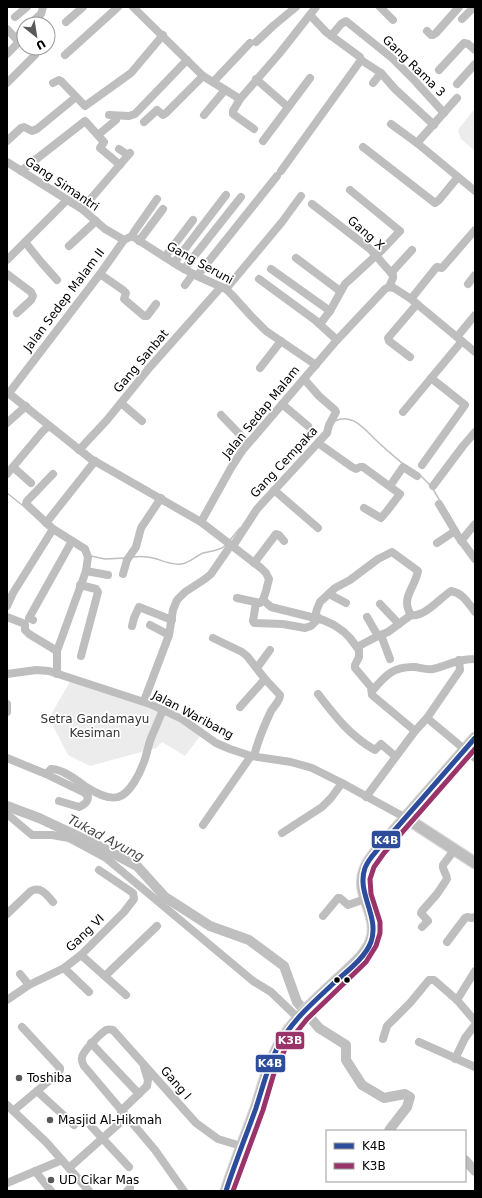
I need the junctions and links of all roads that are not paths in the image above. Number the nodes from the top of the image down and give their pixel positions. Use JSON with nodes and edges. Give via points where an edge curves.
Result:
{"nodes":[{"id":1,"x":27,"y":7,"type":"edge"},
{"id":2,"x":43,"y":7,"type":"edge"},
{"id":3,"x":82,"y":7,"type":"edge"},
{"id":4,"x":118,"y":7,"type":"edge"},
{"id":5,"x":133,"y":7,"type":"edge"},
{"id":6,"x":296,"y":7,"type":"edge"},
{"id":7,"x":380,"y":7,"type":"edge"},
{"id":8,"x":459,"y":7,"type":"edge"},
{"id":9,"x":474,"y":7,"type":"edge"},
{"id":10,"x":314,"y":10,"type":"edge"},
{"id":11,"x":39,"y":16,"type":"edge"},
{"id":12,"x":15,"y":17,"type":"dead end"},
{"id":13,"x":462,"y":19,"type":"dead end"},
{"id":14,"x":393,"y":20,"type":"dead end"},
{"id":15,"x":66,"y":22,"type":"dead end"},
{"id":16,"x":7,"y":29,"type":"edge"},
{"id":17,"x":427,"y":31,"type":"dead end"},
{"id":18,"x":163,"y":35,"type":"junction"},
{"id":19,"x":331,"y":36,"type":"junction"},
{"id":20,"x":475,"y":50,"type":"edge"},
{"id":21,"x":7,"y":54,"type":"edge"},
{"id":22,"x":66,"y":55,"type":"dead end"},
{"id":23,"x":34,"y":56,"type":"edge"},
{"id":24,"x":187,"y":60,"type":"junction"},
{"id":25,"x":361,"y":60,"type":"junction"},
{"id":26,"x":475,"y":64,"type":"edge"},
{"id":27,"x":439,"y":70,"type":"dead end"},
{"id":28,"x":381,"y":72,"type":"junction"},
{"id":29,"x":203,"y":76,"type":"junction"},
{"id":30,"x":310,"y":78,"type":"dead end"},
{"id":31,"x":256,"y":79,"type":"junction"},
{"id":32,"x":213,"y":82,"type":"junction"},
{"id":33,"x":7,"y":83,"type":"edge"},
{"id":34,"x":53,"y":83,"type":"dead end"},
{"id":35,"x":373,"y":83,"type":"dead end"},
{"id":36,"x":457,"y":84,"type":"dead end"},
{"id":37,"x":225,"y":90,"type":"junction"},
{"id":38,"x":76,"y":97,"type":"junction"},
{"id":39,"x":457,"y":98,"type":"dead end"},
{"id":40,"x":240,"y":99,"type":"junction"},
{"id":41,"x":288,"y":107,"type":"junction"},
{"id":42,"x":444,"y":113,"type":"junction"},
{"id":43,"x":109,"y":115,"type":"dead end"},
{"id":44,"x":204,"y":115,"type":"dead end"},
{"id":45,"x":116,"y":120,"type":"dead end"},
{"id":46,"x":144,"y":122,"type":"dead end"},
{"id":47,"x":391,"y":124,"type":"dead end"},
{"id":48,"x":434,"y":125,"type":"junction"},
{"id":49,"x":254,"y":129,"type":"dead end"},
{"id":50,"x":98,"y":135,"type":"junction"},
{"id":51,"x":7,"y":141,"type":"edge"},
{"id":52,"x":263,"y":141,"type":"dead end"},
{"id":53,"x":416,"y":143,"type":"junction"},
{"id":54,"x":364,"y":147,"type":"dead end"},
{"id":55,"x":119,"y":148,"type":"dead end"},
{"id":56,"x":7,"y":162,"type":"edge"},
{"id":57,"x":120,"y":165,"type":"junction"},
{"id":58,"x":21,"y":171,"type":"junction"},
{"id":59,"x":458,"y":177,"type":"junction"},
{"id":60,"x":350,"y":190,"type":"dead end"},
{"id":61,"x":475,"y":191,"type":"edge"},
{"id":62,"x":226,"y":195,"type":"dead end"},
{"id":63,"x":241,"y":196,"type":"dead end"},
{"id":64,"x":301,"y":196,"type":"dead end"},
{"id":65,"x":157,"y":199,"type":"dead end"},
{"id":66,"x":67,"y":200,"type":"junction"},
{"id":67,"x":312,"y":204,"type":"dead end"},
{"id":68,"x":163,"y":209,"type":"dead end"},
{"id":69,"x":82,"y":210,"type":"junction"},
{"id":70,"x":193,"y":220,"type":"dead end"},
{"id":71,"x":96,"y":221,"type":"junction"},
{"id":72,"x":475,"y":230,"type":"edge"},
{"id":73,"x":136,"y":239,"type":"junction"},
{"id":74,"x":124,"y":240,"type":"junction"},
{"id":75,"x":25,"y":242,"type":"junction"},
{"id":76,"x":69,"y":246,"type":"dead end"},
{"id":77,"x":412,"y":250,"type":"dead end"},
{"id":78,"x":375,"y":255,"type":"junction"},
{"id":79,"x":165,"y":257,"type":"junction"},
{"id":80,"x":8,"y":258,"type":"edge"},
{"id":81,"x":296,"y":258,"type":"dead end"},
{"id":82,"x":174,"y":263,"type":"junction"},
{"id":83,"x":184,"y":269,"type":"junction"},
{"id":84,"x":271,"y":269,"type":"dead end"},
{"id":85,"x":391,"y":273,"type":"junction"},
{"id":86,"x":7,"y":274,"type":"edge"},
{"id":87,"x":100,"y":274,"type":"junction"},
{"id":88,"x":195,"y":275,"type":"junction"},
{"id":89,"x":475,"y":275,"type":"edge"},
{"id":90,"x":259,"y":279,"type":"dead end"},
{"id":91,"x":57,"y":280,"type":"dead end"},
{"id":92,"x":468,"y":284,"type":"dead end"},
{"id":93,"x":185,"y":285,"type":"dead end"},
{"id":94,"x":389,"y":287,"type":"junction"},
{"id":95,"x":223,"y":288,"type":"junction"},
{"id":96,"x":340,"y":291,"type":"junction"},
{"id":97,"x":414,"y":302,"type":"junction"},
{"id":98,"x":156,"y":304,"type":"dead end"},
{"id":99,"x":330,"y":311,"type":"junction"},
{"id":100,"x":17,"y":313,"type":"dead end"},
{"id":101,"x":475,"y":315,"type":"edge"},
{"id":102,"x":320,"y":324,"type":"junction"},
{"id":103,"x":459,"y":339,"type":"junction"},
{"id":104,"x":337,"y":340,"type":"junction"},
{"id":105,"x":281,"y":341,"type":"junction"},
{"id":106,"x":475,"y":352,"type":"edge"},
{"id":107,"x":410,"y":357,"type":"dead end"},
{"id":108,"x":316,"y":365,"type":"junction"},
{"id":109,"x":260,"y":368,"type":"dead end"},
{"id":110,"x":431,"y":378,"type":"junction"},
{"id":111,"x":304,"y":379,"type":"junction"},
{"id":112,"x":8,"y":392,"type":"edge"},
{"id":113,"x":121,"y":403,"type":"junction"},
{"id":114,"x":282,"y":404,"type":"junction"},
{"id":115,"x":26,"y":406,"type":"junction"},
{"id":116,"x":403,"y":412,"type":"dead end"},
{"id":117,"x":221,"y":416,"type":"dead end"},
{"id":118,"x":142,"y":421,"type":"dead end"},
{"id":119,"x":7,"y":423,"type":"edge"},
{"id":120,"x":50,"y":426,"type":"junction"},
{"id":121,"x":308,"y":426,"type":"dead end"},
{"id":122,"x":475,"y":432,"type":"edge"},
{"id":123,"x":248,"y":443,"type":"junction"},
{"id":124,"x":318,"y":443,"type":"junction"},
{"id":125,"x":79,"y":450,"type":"junction"},
{"id":126,"x":95,"y":461,"type":"junction"},
{"id":127,"x":422,"y":465,"type":"dead end"},
{"id":128,"x":8,"y":472,"type":"edge"},
{"id":129,"x":53,"y":474,"type":"dead end"},
{"id":130,"x":417,"y":476,"type":"dead end"},
{"id":131,"x":31,"y":483,"type":"dead end"},
{"id":132,"x":390,"y":486,"type":"junction"},
{"id":133,"x":433,"y":486,"type":"dead end"},
{"id":134,"x":274,"y":490,"type":"junction"},
{"id":135,"x":161,"y":498,"type":"junction"},
{"id":136,"x":439,"y":504,"type":"dead end"},
{"id":137,"x":364,"y":508,"type":"dead end"},
{"id":138,"x":46,"y":522,"type":"junction"},
{"id":139,"x":201,"y":522,"type":"junction"},
{"id":140,"x":475,"y":524,"type":"edge"},
{"id":141,"x":318,"y":528,"type":"dead end"},
{"id":142,"x":53,"y":530,"type":"junction"},
{"id":143,"x":455,"y":531,"type":"junction"},
{"id":144,"x":462,"y":539,"type":"junction"},
{"id":145,"x":284,"y":541,"type":"dead end"},
{"id":146,"x":71,"y":543,"type":"junction"},
{"id":147,"x":437,"y":543,"type":"dead end"},
{"id":148,"x":230,"y":544,"type":"junction"},
{"id":149,"x":475,"y":559,"type":"edge"},
{"id":150,"x":254,"y":563,"type":"junction"},
{"id":151,"x":86,"y":570,"type":"junction"},
{"id":152,"x":122,"y":574,"type":"dead end"},
{"id":153,"x":108,"y":575,"type":"dead end"},
{"id":154,"x":80,"y":585,"type":"junction"},
{"id":155,"x":329,"y":594,"type":"junction"},
{"id":156,"x":237,"y":598,"type":"dead end"},
{"id":157,"x":260,"y":601,"type":"junction"},
{"id":158,"x":346,"y":603,"type":"dead end"},
{"id":159,"x":380,"y":604,"type":"dead end"},
{"id":160,"x":7,"y":606,"type":"edge"},
{"id":161,"x":475,"y":612,"type":"edge"},
{"id":162,"x":411,"y":615,"type":"junction"},
{"id":163,"x":7,"y":617,"type":"edge"},
{"id":164,"x":367,"y":617,"type":"dead end"},
{"id":165,"x":317,"y":618,"type":"junction"},
{"id":166,"x":33,"y":620,"type":"dead end"},
{"id":167,"x":172,"y":620,"type":"junction"},
{"id":168,"x":399,"y":624,"type":"junction"},
{"id":169,"x":150,"y":625,"type":"dead end"},
{"id":170,"x":132,"y":626,"type":"dead end"},
{"id":171,"x":169,"y":635,"type":"junction"},
{"id":172,"x":380,"y":636,"type":"junction"},
{"id":173,"x":213,"y":638,"type":"dead end"},
{"id":174,"x":357,"y":647,"type":"junction"},
{"id":175,"x":270,"y":650,"type":"dead end"},
{"id":176,"x":57,"y":651,"type":"junction"},
{"id":177,"x":81,"y":656,"type":"dead end"},
{"id":178,"x":390,"y":659,"type":"dead end"},
{"id":179,"x":475,"y":659,"type":"edge"},
{"id":180,"x":459,"y":660,"type":"junction"},
{"id":181,"x":257,"y":668,"type":"junction"},
{"id":182,"x":7,"y":674,"type":"edge"},
{"id":183,"x":57,"y":674,"type":"junction"},
{"id":184,"x":265,"y":679,"type":"junction"},
{"id":185,"x":372,"y":691,"type":"junction"},
{"id":186,"x":318,"y":694,"type":"dead end"},
{"id":187,"x":144,"y":702,"type":"junction"},
{"id":188,"x":7,"y":704,"type":"edge"},
{"id":189,"x":240,"y":707,"type":"dead end"},
{"id":190,"x":163,"y":710,"type":"junction"},
{"id":191,"x":7,"y":712,"type":"edge"},
{"id":192,"x":427,"y":718,"type":"junction"},
{"id":193,"x":414,"y":731,"type":"junction"},
{"id":194,"x":475,"y":738,"type":"edge"},
{"id":195,"x":465,"y":749,"type":"junction"},
{"id":196,"x":253,"y":756,"type":"junction"},
{"id":197,"x":396,"y":756,"type":"junction"},
{"id":198,"x":7,"y":758,"type":"edge"},
{"id":199,"x":475,"y":758,"type":"edge"},
{"id":200,"x":46,"y":774,"type":"junction"},
{"id":201,"x":342,"y":783,"type":"junction"},
{"id":202,"x":366,"y":797,"type":"junction"},
{"id":203,"x":59,"y":801,"type":"dead end"},
{"id":204,"x":7,"y":814,"type":"edge"},
{"id":205,"x":406,"y":818,"type":"junction"},
{"id":206,"x":202,"y":826,"type":"dead end"},
{"id":207,"x":282,"y":832,"type":"dead end"},
{"id":208,"x":455,"y":849,"type":"junction"},
{"id":209,"x":475,"y":863,"type":"edge"},
{"id":210,"x":99,"y":870,"type":"dead end"},
{"id":211,"x":365,"y":899,"type":"junction"},
{"id":212,"x":53,"y":902,"type":"dead end"},
{"id":213,"x":7,"y":914,"type":"edge"},
{"id":214,"x":323,"y":916,"type":"dead end"},
{"id":215,"x":475,"y":917,"type":"edge"},
{"id":216,"x":157,"y":926,"type":"dead end"},
{"id":217,"x":422,"y":927,"type":"dead end"},
{"id":218,"x":447,"y":942,"type":"dead end"},
{"id":219,"x":81,"y":955,"type":"junction"},
{"id":220,"x":64,"y":968,"type":"junction"},
{"id":221,"x":475,"y":971,"type":"edge"},
{"id":222,"x":20,"y":974,"type":"dead end"},
{"id":223,"x":105,"y":976,"type":"junction"},
{"id":224,"x":29,"y":985,"type":"junction"},
{"id":225,"x":89,"y":992,"type":"dead end"},
{"id":226,"x":126,"y":995,"type":"dead end"},
{"id":227,"x":7,"y":1000,"type":"edge"},
{"id":228,"x":456,"y":1000,"type":"junction"},
{"id":229,"x":300,"y":1017,"type":"junction"},
{"id":230,"x":475,"y":1021,"type":"edge"},
{"id":231,"x":475,"y":1025,"type":"edge"},
{"id":232,"x":22,"y":1027,"type":"dead end"},
{"id":233,"x":382,"y":1039,"type":"dead end"},
{"id":234,"x":418,"y":1042,"type":"dead end"},
{"id":235,"x":91,"y":1044,"type":"junction"},
{"id":236,"x":455,"y":1059,"type":"junction"},
{"id":237,"x":143,"y":1063,"type":"junction"},
{"id":238,"x":475,"y":1067,"type":"edge"},
{"id":239,"x":37,"y":1091,"type":"junction"},
{"id":240,"x":139,"y":1094,"type":"junction"},
{"id":241,"x":10,"y":1108,"type":"edge"},
{"id":242,"x":121,"y":1111,"type":"junction"},
{"id":243,"x":124,"y":1120,"type":"dead end"},
{"id":244,"x":74,"y":1125,"type":"dead end"},
{"id":245,"x":91,"y":1126,"type":"dead end"},
{"id":246,"x":102,"y":1139,"type":"junction"},
{"id":247,"x":241,"y":1146,"type":"junction"},
{"id":248,"x":62,"y":1160,"type":"junction"},
{"id":249,"x":130,"y":1167,"type":"dead end"},
{"id":250,"x":69,"y":1168,"type":"junction"},
{"id":251,"x":34,"y":1172,"type":"junction"},
{"id":252,"x":7,"y":1183,"type":"edge"},
{"id":253,"x":51,"y":1191,"type":"edge"},
{"id":254,"x":89,"y":1191,"type":"edge"},
{"id":255,"x":184,"y":1191,"type":"edge"},
{"id":256,"x":226,"y":1191,"type":"edge"}],
"edges":[{"from":1,"to":12,"type":"street"},
{"from":2,"to":11,"type":"street"},
{"from":3,"to":15,"type":"street"},
{"from":4,"to":22,"type":"street"},
{"from":5,"to":18,"type":"street"},
{"from":6,"to":32,"type":"street","via":[[253,42]]},
{"from":7,"to":14,"type":"street"},
{"from":8,"to":17,"type":"street","via":[[436,33],[431,35]]},
{"from":9,"to":13,"type":"street"},
{"from":10,"to":19,"type":"street"},
{"from":10,"to":31,"type":"street"},
{"from":16,"to":21,"type":"street","via":[[19,42]]},
{"from":18,"to":24,"type":"street"},
{"from":18,"to":38,"type":"street","via":[[131,73],[85,106]]},
{"from":19,"to":25,"type":"street"},
{"from":19,"to":42,"type":"street","name":"Gang Rama 3","via":[[346,21],[392,58]]},
{"from":20,"to":27,"type":"street","via":[[464,43]]},
{"from":23,"to":33,"type":"street"},
{"from":24,"to":29,"type":"street"},
{"from":24,"to":43,"type":"street","via":[[135,114]]},
{"from":25,"to":28,"type":"street"},
{"from":25,"to":88,"type":"street","via":[[279,173]]},
{"from":26,"to":36,"type":"street"},
{"from":28,"to":35,"type":"street"},
{"from":28,"to":48,"type":"street","via":[[395,89]]},
{"from":29,"to":32,"type":"street"},
{"from":29,"to":46,"type":"street","via":[[165,115],[157,110]]},
{"from":30,"to":41,"type":"street"},
{"from":31,"to":40,"type":"street"},
{"from":31,"to":41,"type":"street"},
{"from":32,"to":37,"type":"street"},
{"from":34,"to":38,"type":"street","via":[[59,80]]},
{"from":37,"to":40,"type":"street"},
{"from":37,"to":44,"type":"street"},
{"from":38,"to":51,"type":"street","via":[[37,129],[32,131],[21,128]]},
{"from":39,"to":42,"type":"street","name":"Gang Rama 3"},
{"from":40,"to":49,"type":"street","via":[[232,112]]},
{"from":41,"to":52,"type":"street"},
{"from":42,"to":48,"type":"street","name":"Gang Rama 3"},
{"from":45,"to":50,"type":"street"},
{"from":47,"to":53,"type":"street"},
{"from":48,"to":53,"type":"street","name":"Gang Rama 3"},
{"from":50,"to":57,"type":"street","via":[[104,142],[100,148]]},
{"from":50,"to":58,"type":"street","via":[[85,121]]},
{"from":53,"to":59,"type":"street"},
{"from":54,"to":59,"type":"street","via":[[435,203]]},
{"from":55,"to":57,"type":"street","via":[[129,154]]},
{"from":56,"to":58,"type":"street","name":"Gang Simantri"},
{"from":57,"to":69,"type":"street"},
{"from":58,"to":66,"type":"street","name":"Gang Simantri"},
{"from":59,"to":61,"type":"street"},
{"from":60,"to":78,"type":"street","via":[[400,231]]},
{"from":62,"to":82,"type":"street"},
{"from":63,"to":83,"type":"street"},
{"from":64,"to":95,"type":"street","name":"Gang Sanbat","via":[[282,222]]},
{"from":65,"to":73,"type":"street","via":[[134,232]]},
{"from":66,"to":69,"type":"street","name":"Gang Simantri"},
{"from":66,"to":75,"type":"street"},
{"from":67,"to":78,"type":"street","name":"Gang X"},
{"from":68,"to":73,"type":"street"},
{"from":69,"to":71,"type":"street","name":"Gang Simantri"},
{"from":70,"to":79,"type":"street"},
{"from":71,"to":74,"type":"street","name":"Gang Simantri"},
{"from":71,"to":76,"type":"street"},
{"from":72,"to":97,"type":"street","via":[[442,268],[435,268]]},
{"from":73,"to":74,"type":"street"},
{"from":73,"to":79,"type":"street","name":"Gang Seruni"},
{"from":74,"to":87,"type":"street","name":"Jalan Sedep Malam II"},
{"from":75,"to":80,"type":"street"},
{"from":75,"to":91,"type":"street"},
{"from":77,"to":85,"type":"street"},
{"from":78,"to":85,"type":"street","name":"Gang X"},
{"from":78,"to":96,"type":"street"},
{"from":79,"to":82,"type":"street","name":"Gang Seruni"},
{"from":81,"to":96,"type":"street"},
{"from":82,"to":83,"type":"street","name":"Gang Seruni"},
{"from":83,"to":88,"type":"street","name":"Gang Seruni"},
{"from":84,"to":99,"type":"street"},
{"from":85,"to":94,"type":"street","via":[[393,276]]},
{"from":86,"to":100,"type":"street","via":[[33,296]]},
{"from":87,"to":98,"type":"street","via":[[123,290],[126,293],[124,299],[144,316],[147,316]]},
{"from":87,"to":112,"type":"street","name":"Jalan Sedep Malam II"},
{"from":88,"to":93,"type":"street"},
{"from":88,"to":95,"type":"street","name":"Gang Seruni"},
{"from":89,"to":92,"type":"street"},
{"from":90,"to":102,"type":"street"},
{"from":94,"to":97,"type":"street"},
{"from":94,"to":104,"type":"street","name":"Jalan Sedap Malam","via":[[382,291]]},
{"from":95,"to":105,"type":"street","name":"Gang Seruni","via":[[257,323]]},
{"from":95,"to":113,"type":"street","name":"Gang Sanbat","via":[[150,367]]},
{"from":96,"to":99,"type":"street"},
{"from":97,"to":103,"type":"street"},
{"from":97,"to":107,"type":"street","via":[[388,338]]},
{"from":99,"to":102,"type":"street"},
{"from":101,"to":103,"type":"street"},
{"from":102,"to":104,"type":"street"},
{"from":103,"to":106,"type":"street"},
{"from":103,"to":110,"type":"street"},
{"from":104,"to":108,"type":"street","name":"Jalan Sedap Malam"},
{"from":105,"to":108,"type":"street","name":"Gang Seruni"},
{"from":105,"to":109,"type":"street"},
{"from":108,"to":111,"type":"street","name":"Jalan Sedap Malam"},
{"from":110,"to":116,"type":"street"},
{"from":110,"to":127,"type":"street","via":[[465,405]]},
{"from":111,"to":114,"type":"street","name":"Jalan Sedap Malam"},
{"from":111,"to":124,"type":"street","name":"Gang Cempaka","via":[[336,412],[328,430]]},
{"from":112,"to":115,"type":"street"},
{"from":113,"to":118,"type":"street"},
{"from":113,"to":125,"type":"street","name":"Gang Sanbat"},
{"from":114,"to":121,"type":"street"},
{"from":114,"to":123,"type":"street","name":"Jalan Sedap Malam"},
{"from":115,"to":119,"type":"street"},
{"from":115,"to":120,"type":"street"},
{"from":117,"to":123,"type":"street"},
{"from":120,"to":125,"type":"street"},
{"from":120,"to":128,"type":"street"},
{"from":122,"to":133,"type":"street"},
{"from":123,"to":139,"type":"street","name":"Jalan Sedap Malam","via":[[236,458]]},
{"from":124,"to":132,"type":"street","via":[[354,469],[363,467]]},
{"from":124,"to":134,"type":"street","name":"Gang Cempaka"},
{"from":125,"to":126,"type":"street"},
{"from":126,"to":135,"type":"street"},
{"from":126,"to":138,"type":"street"},
{"from":128,"to":131,"type":"street"},
{"from":129,"to":138,"type":"street","via":[[26,503]]},
{"from":130,"to":132,"type":"street","via":[[403,467]]},
{"from":132,"to":137,"type":"street","via":[[400,494],[382,518]]},
{"from":134,"to":141,"type":"street"},
{"from":134,"to":148,"type":"street","name":"Gang Cempaka"},
{"from":135,"to":139,"type":"street"},
{"from":135,"to":152,"type":"street","via":[[141,528],[136,547]]},
{"from":136,"to":143,"type":"street"},
{"from":138,"to":142,"type":"street"},
{"from":139,"to":148,"type":"street"},
{"from":140,"to":144,"type":"street"},
{"from":142,"to":146,"type":"street"},
{"from":142,"to":160,"type":"street"},
{"from":143,"to":144,"type":"street"},
{"from":143,"to":147,"type":"street"},
{"from":144,"to":149,"type":"street"},
{"from":145,"to":150,"type":"street","via":[[276,534]]},
{"from":146,"to":151,"type":"street","via":[[85,549]]},
{"from":146,"to":166,"type":"street","via":[[29,618]]},
{"from":148,"to":150,"type":"street"},
{"from":148,"to":167,"type":"street","name":"Gang Cempaka","via":[[211,574],[177,600]]},
{"from":150,"to":157,"type":"street","via":[[266,573],[268,579]]},
{"from":151,"to":153,"type":"street"},
{"from":151,"to":154,"type":"street"},
{"from":154,"to":176,"type":"street"},
{"from":154,"to":177,"type":"street","via":[[96,589],[98,592]]},
{"from":155,"to":158,"type":"street"},
{"from":155,"to":162,"type":"street","via":[[373,562],[393,552],[418,571],[407,601]]},
{"from":155,"to":165,"type":"street","via":[[318,604]]},
{"from":156,"to":157,"type":"street"},
{"from":157,"to":165,"type":"street","via":[[271,607]]},
{"from":157,"to":165,"type":"street","via":[[252,621],[254,623],[305,628],[311,626]]},
{"from":159,"to":168,"type":"street"},
{"from":161,"to":162,"type":"street","via":[[459,593],[451,592],[424,612],[417,616]]},
{"from":162,"to":168,"type":"street"},
{"from":163,"to":176,"type":"street","via":[[25,624],[25,630],[29,634]]},
{"from":164,"to":172,"type":"street"},
{"from":165,"to":174,"type":"street","via":[[344,632]]},
{"from":167,"to":170,"type":"street","via":[[139,608]]},
{"from":167,"to":171,"type":"street","name":"Gang Cempaka"},
{"from":168,"to":172,"type":"street"},
{"from":169,"to":171,"type":"street"},
{"from":171,"to":187,"type":"street","name":"Gang Cempaka"},
{"from":172,"to":174,"type":"street"},
{"from":172,"to":178,"type":"street"},
{"from":173,"to":181,"type":"street","via":[[242,652]]},
{"from":174,"to":185,"type":"street","via":[[360,654],[355,668]]},
{"from":175,"to":181,"type":"street"},
{"from":176,"to":183,"type":"street"},
{"from":179,"to":180,"type":"street"},
{"from":180,"to":185,"type":"street","via":[[433,669],[399,669],[385,676]]},
{"from":180,"to":192,"type":"street","via":[[460,670]]},
{"from":181,"to":184,"type":"street"},
{"from":182,"to":183,"type":"street","name":"Jalan Waribang","via":[[36,670]]},
{"from":183,"to":187,"type":"street","name":"Jalan Waribang"},
{"from":184,"to":189,"type":"street"},
{"from":184,"to":196,"type":"street","via":[[280,696]]},
{"from":185,"to":193,"type":"street","via":[[373,696]]},
{"from":186,"to":197,"type":"street","via":[[343,726],[357,738],[375,750],[381,744]]},
{"from":187,"to":190,"type":"street","name":"Jalan Waribang"},
{"from":188,"to":191,"type":"street"},
{"from":190,"to":196,"type":"street","name":"Jalan Waribang","via":[[220,745]]},
{"from":190,"to":200,"type":"street","via":[[150,739],[142,768],[132,786],[122,795],[108,797],[54,768]]},
{"from":192,"to":193,"type":"street"},
{"from":192,"to":195,"type":"street"},
{"from":193,"to":197,"type":"street"},
{"from":194,"to":195,"type":"main road"},
{"from":195,"to":199,"type":"street"},
{"from":195,"to":205,"type":"main road"},
{"from":196,"to":201,"type":"street","name":"Jalan Waribang","via":[[305,766]]},
{"from":196,"to":206,"type":"street"},
{"from":197,"to":202,"type":"street"},
{"from":198,"to":200,"type":"street"},
{"from":200,"to":203,"type":"street","via":[[85,793],[88,797],[86,803],[79,807]]},
{"from":201,"to":202,"type":"street","name":"Jalan Waribang"},
{"from":201,"to":207,"type":"street","via":[[322,807]]},
{"from":202,"to":205,"type":"street","name":"Jalan Waribang"},
{"from":204,"to":229,"type":"street","via":[[32,835],[69,838],[106,858]]},
{"from":205,"to":208,"type":"main road"},
{"from":205,"to":211,"type":"main road","via":[[364,870],[362,882]]},
{"from":208,"to":209,"type":"main road"},
{"from":208,"to":217,"type":"street","via":[[443,865],[447,879],[421,913],[428,921]]},
{"from":210,"to":219,"type":"street","name":"Gang VI","via":[[133,893],[134,899]]},
{"from":211,"to":214,"type":"street","via":[[348,905],[338,898]]},
{"from":211,"to":229,"type":"main road","via":[[374,928],[369,946]]},
{"from":212,"to":213,"type":"street","via":[[37,889],[31,891]]},
{"from":215,"to":218,"type":"street","via":[[465,918]]},
{"from":216,"to":223,"type":"street"},
{"from":219,"to":220,"type":"street","name":"Gang VI"},
{"from":219,"to":223,"type":"street"},
{"from":220,"to":224,"type":"street","name":"Gang VI"},
{"from":220,"to":225,"type":"street"},
{"from":221,"to":228,"type":"street"},
{"from":222,"to":224,"type":"street"},
{"from":223,"to":226,"type":"street"},
{"from":224,"to":227,"type":"street","name":"Gang VI"},
{"from":228,"to":230,"type":"street"},
{"from":228,"to":233,"type":"street","via":[[434,980],[429,980],[387,1026]]},
{"from":229,"to":247,"type":"main road","via":[[285,1036],[272,1060]]},
{"from":231,"to":236,"type":"street","via":[[465,1038]]},
{"from":232,"to":239,"type":"street","via":[[60,1068],[59,1072]]},
{"from":234,"to":236,"type":"street"},
{"from":235,"to":237,"type":"street","name":"Gang I","via":[[107,1030],[113,1030]]},
{"from":235,"to":240,"type":"street"},
{"from":235,"to":242,"type":"street","via":[[82,1057],[82,1063]]},
{"from":236,"to":238,"type":"street"},
{"from":237,"to":240,"type":"street","via":[[148,1080],[147,1086]]},
{"from":237,"to":247,"type":"street","name":"Gang I","via":[[200,1127],[218,1139]]},
{"from":239,"to":241,"type":"street"},
{"from":239,"to":244,"type":"street"},
{"from":240,"to":242,"type":"street"},
{"from":241,"to":248,"type":"street"},
{"from":242,"to":255,"type":"street","via":[[155,1150]]},
{"from":243,"to":246,"type":"street"},
{"from":245,"to":246,"type":"street"},
{"from":246,"to":249,"type":"street"},
{"from":246,"to":250,"type":"street"},
{"from":247,"to":256,"type":"main road"},
{"from":248,"to":250,"type":"street"},
{"from":248,"to":251,"type":"street"},
{"from":250,"to":254,"type":"street"},
{"from":251,"to":252,"type":"street"},
{"from":251,"to":253,"type":"street"}]}
